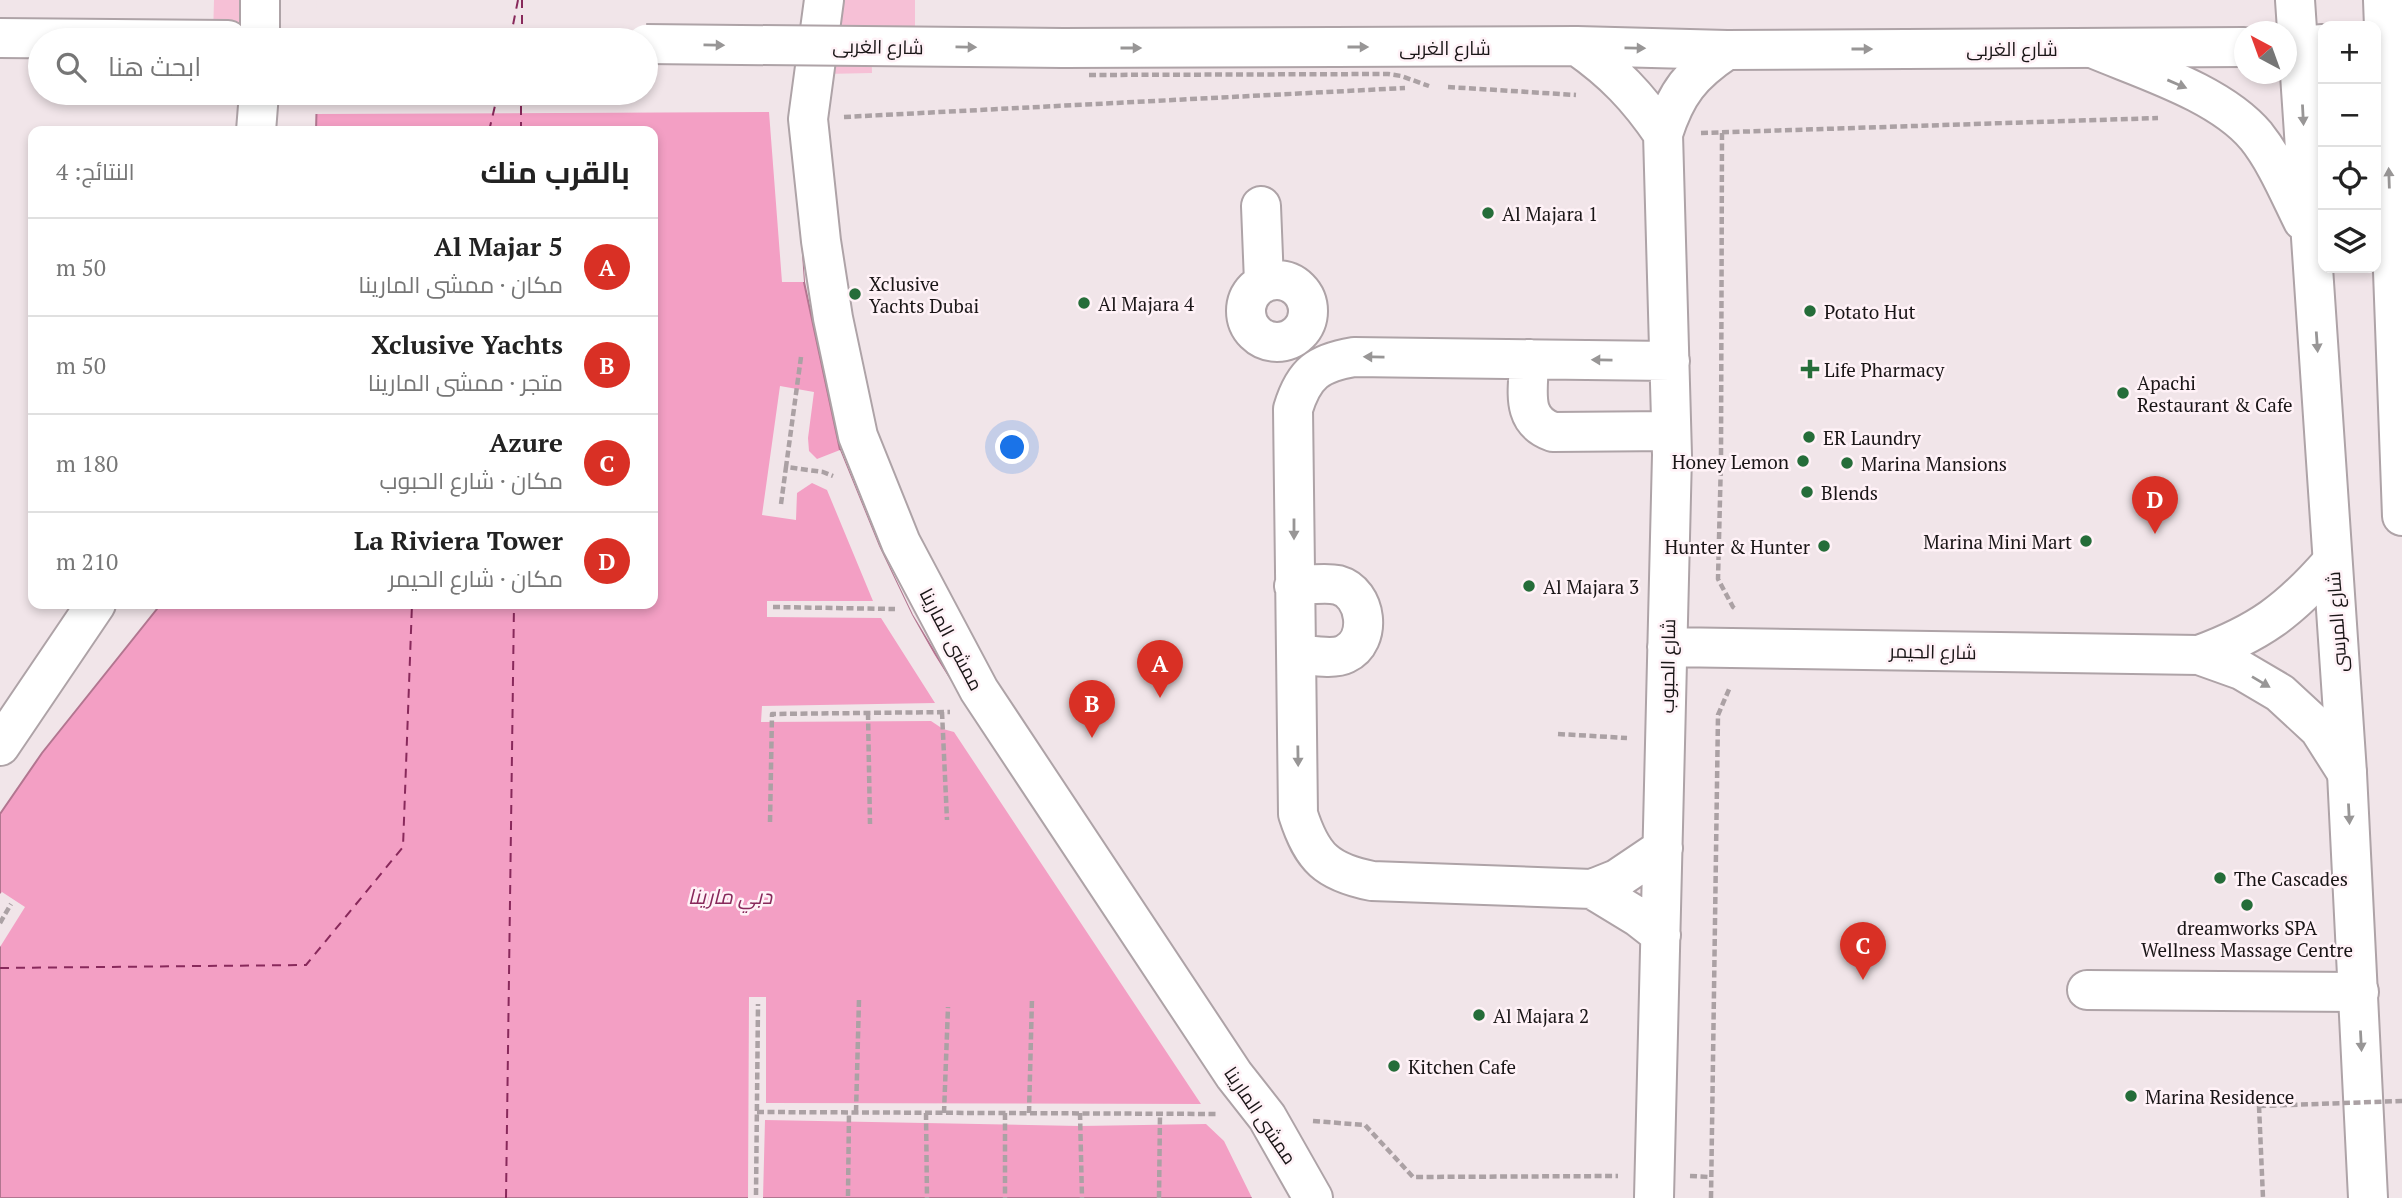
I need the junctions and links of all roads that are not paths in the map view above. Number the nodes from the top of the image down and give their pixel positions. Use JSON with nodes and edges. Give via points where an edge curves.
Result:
{"nodes":[{"id":1,"x":260,"y":0,"type":"edge"},
{"id":2,"x":824,"y":0,"type":"edge"},
{"id":3,"x":2295,"y":0,"type":"edge"},
{"id":4,"x":2377,"y":13,"type":"edge"},
{"id":5,"x":260,"y":28,"type":"edge"},
{"id":6,"x":1,"y":38,"type":"edge"},
{"id":7,"x":28,"y":38,"type":"edge"},
{"id":8,"x":658,"y":44,"type":"edge"},
{"id":9,"x":1577,"y":46,"type":"junction"},
{"id":10,"x":2303,"y":46,"type":"edge"},
{"id":11,"x":2234,"y":47,"type":"edge"},
{"id":12,"x":2092,"y":48,"type":"junction"},
{"id":13,"x":1727,"y":50,"type":"junction"},
{"id":14,"x":1663,"y":134,"type":"junction"},
{"id":15,"x":1261,"y":206,"type":"dead end"},
{"id":16,"x":2310,"y":234,"type":"junction"},
{"id":17,"x":1530,"y":359,"type":"junction"},
{"id":18,"x":1670,"y":360,"type":"junction"},
{"id":19,"x":1317,"y":368,"type":"junction"},
{"id":20,"x":1671,"y":431,"type":"junction"},
{"id":21,"x":2402,"y":516,"type":"edge"},
{"id":22,"x":2331,"y":563,"type":"junction"},
{"id":23,"x":1294,"y":586,"type":"junction"},
{"id":24,"x":93,"y":609,"type":"edge"},
{"id":25,"x":1667,"y":647,"type":"junction"},
{"id":26,"x":1297,"y":653,"type":"junction"},
{"id":27,"x":2199,"y":655,"type":"junction"},
{"id":28,"x":0,"y":746,"type":"edge"},
{"id":29,"x":2347,"y":773,"type":"junction"},
{"id":30,"x":1663,"y":848,"type":"junction"},
{"id":31,"x":1592,"y":889,"type":"junction"},
{"id":32,"x":1661,"y":935,"type":"junction"},
{"id":33,"x":2087,"y":990,"type":"dead end"},
{"id":34,"x":2359,"y":992,"type":"junction"},
{"id":35,"x":1313,"y":1198,"type":"edge"},
{"id":36,"x":1654,"y":1198,"type":"edge"},
{"id":37,"x":2368,"y":1198,"type":"edge"}],
"edges":[{"from":1,"to":5,"type":"street"},
{"from":2,"to":35,"type":"street","name":"ممشى المارينا","via":[[808,119],[821,242],[858,436],[901,543],[979,690],[1234,1075],[1267,1117]]},
{"from":3,"to":10,"type":"street"},
{"from":21,"to":4,"type":"street","one_way":true},
{"from":6,"to":7,"type":"street"},
{"from":8,"to":9,"type":"street","name":"شارع الغربى","one_way":true,"bridge":true},
{"from":9,"to":13,"type":"street","name":"شارع الغربى","one_way":true},
{"from":9,"to":14,"type":"street","via":[[1626,85]]},
{"from":10,"to":16,"type":"street","name":"شارع المرسى","one_way":true},
{"from":11,"to":12,"type":"street","name":"شارع الغربى"},
{"from":13,"to":12,"type":"street","name":"شارع الغربى","one_way":true},
{"from":12,"to":16,"type":"street","one_way":true,"via":[[2196,92],[2238,118],[2271,158]]},
{"from":13,"to":14,"type":"street","name":"شارع الحبوب","via":[[1685,85]]},
{"from":14,"to":18,"type":"street","name":"شارع الحبوب"},
{"from":15,"to":19,"type":"street","via":[[1264,282],[1289,282],[1300,290],[1308,314],[1296,336]]},
{"from":16,"to":22,"type":"street","name":"شارع المرسى","one_way":true},
{"from":18,"to":17,"type":"street","one_way":true},
{"from":17,"to":19,"type":"street","one_way":true,"via":[[1354,357]]},
{"from":17,"to":20,"type":"street","via":[[1529,412],[1546,430]]},
{"from":18,"to":20,"type":"street","name":"شارع الحبوب"},
{"from":19,"to":23,"type":"street","one_way":true,"via":[[1305,380],[1293,409]]},
{"from":20,"to":25,"type":"street","name":"شارع الحبوب"},
{"from":22,"to":27,"type":"street","name":"شارع الحيمر","via":[[2303,595],[2271,621]]},
{"from":22,"to":29,"type":"street","name":"شارع المرسى"},
{"from":23,"to":26,"type":"street"},
{"from":23,"to":26,"type":"street","via":[[1337,585],[1349,592],[1363,615],[1364,629],[1357,645],[1345,655]]},
{"from":24,"to":28,"type":"street"},
{"from":25,"to":27,"type":"street","name":"شارع الحيمر"},
{"from":25,"to":30,"type":"street","name":"شارع الحبوب"},
{"from":26,"to":31,"type":"street","one_way":true,"via":[[1298,814],[1307,840],[1323,861],[1346,875],[1372,881]]},
{"from":27,"to":29,"type":"street","name":"شارع الحيمر","one_way":true,"via":[[2241,670],[2280,693],[2319,729]]},
{"from":29,"to":34,"type":"street","name":"شارع المرسى","one_way":true},
{"from":30,"to":31,"type":"street","via":[[1617,879]]},
{"from":30,"to":32,"type":"street","name":"شارع الحبوب"},
{"from":31,"to":32,"type":"street"},
{"from":32,"to":36,"type":"street","name":"شارع الحبوب"},
{"from":33,"to":34,"type":"street"},
{"from":34,"to":37,"type":"street","name":"شارع المرسى","one_way":true}]}
